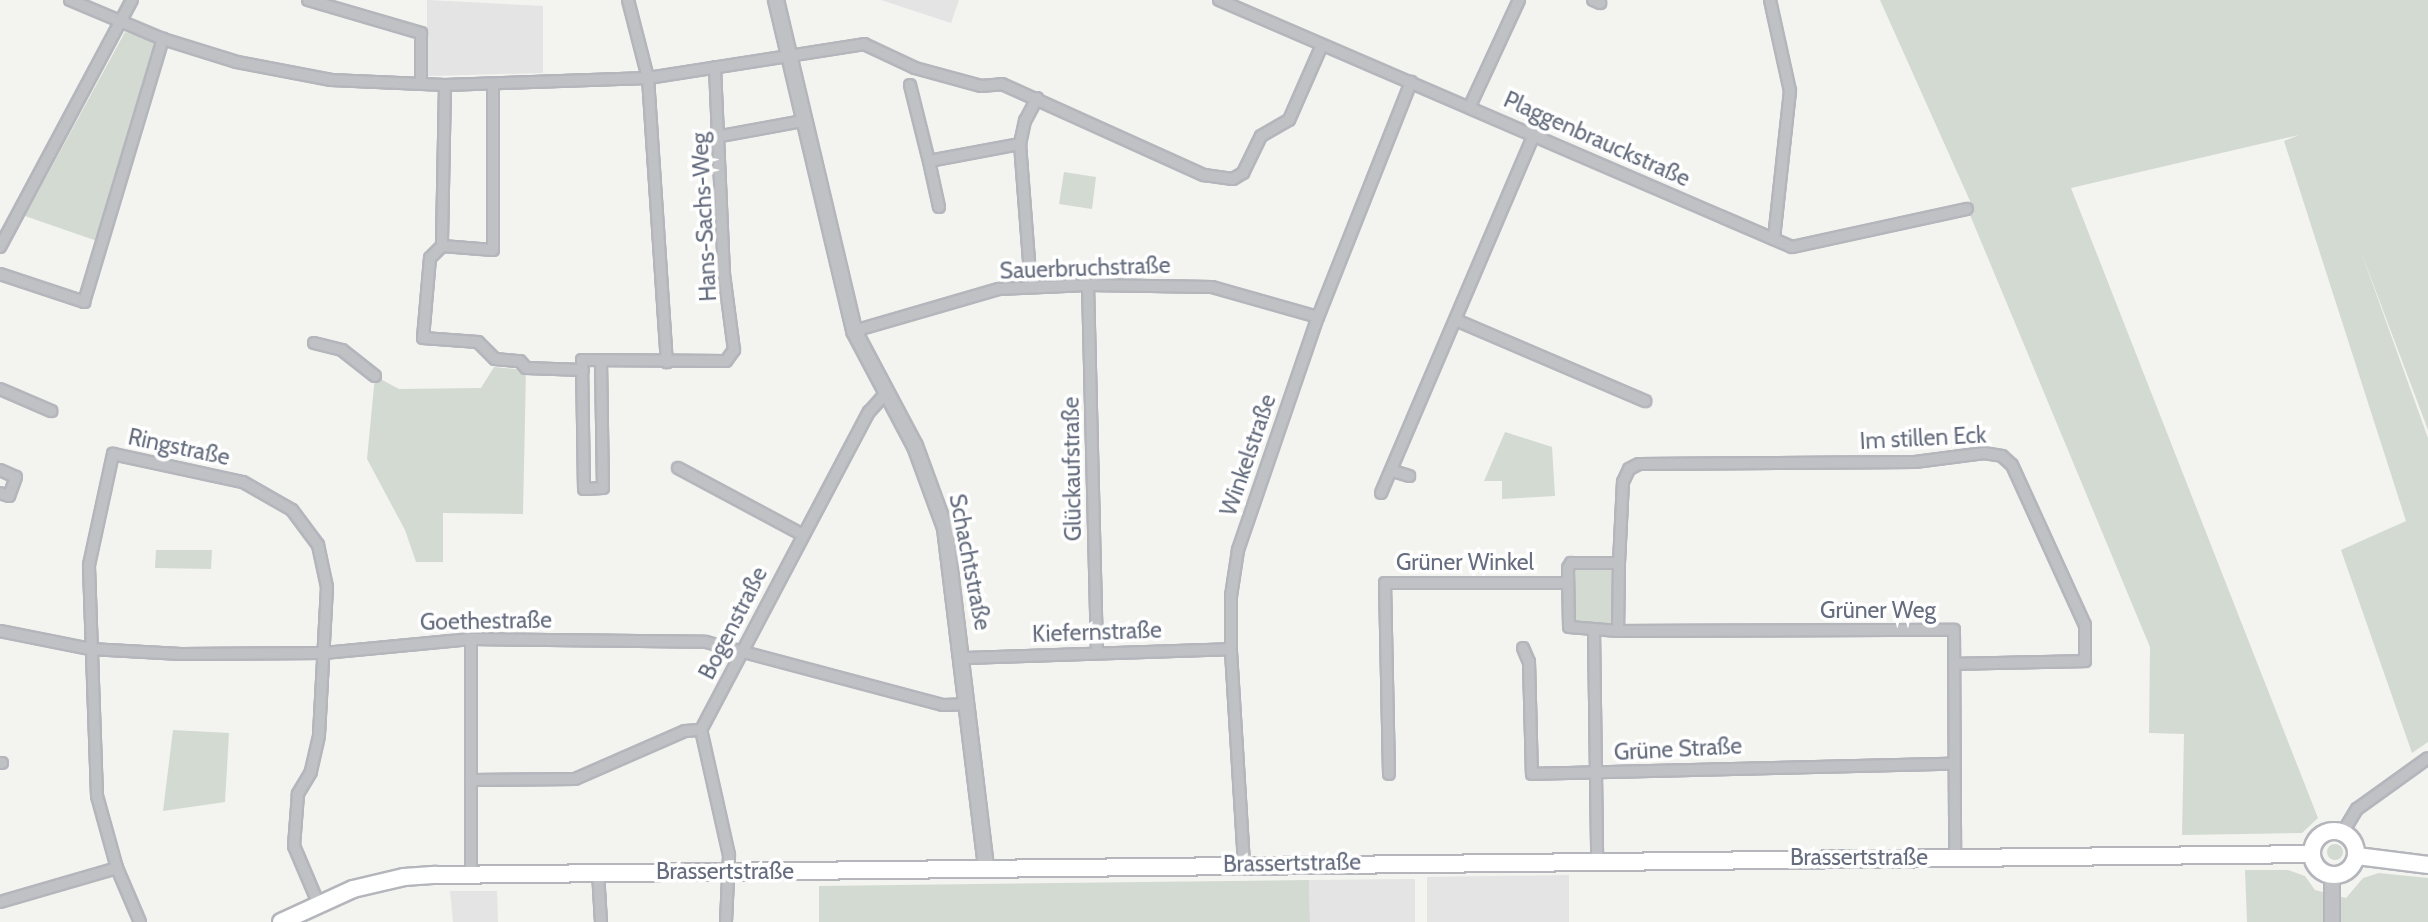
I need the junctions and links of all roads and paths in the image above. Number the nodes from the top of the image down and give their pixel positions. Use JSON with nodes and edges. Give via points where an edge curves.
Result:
{"nodes":[{"id":1,"x":70,"y":0,"type":"edge"},
{"id":2,"x":132,"y":0,"type":"edge"},
{"id":3,"x":308,"y":0,"type":"edge"},
{"id":4,"x":628,"y":0,"type":"edge"},
{"id":5,"x":776,"y":0,"type":"edge"},
{"id":6,"x":1219,"y":0,"type":"edge"},
{"id":7,"x":1519,"y":0,"type":"edge"},
{"id":8,"x":1770,"y":0,"type":"edge"},
{"id":9,"x":119,"y":22,"type":"junction"},
{"id":10,"x":163,"y":38,"type":"junction"},
{"id":11,"x":1322,"y":45,"type":"junction"},
{"id":12,"x":790,"y":58,"type":"junction"},
{"id":13,"x":715,"y":67,"type":"junction"},
{"id":14,"x":648,"y":78,"type":"junction"},
{"id":15,"x":1411,"y":82,"type":"junction"},
{"id":16,"x":421,"y":83,"type":"junction"},
{"id":17,"x":493,"y":84,"type":"junction"},
{"id":18,"x":445,"y":85,"type":"junction"},
{"id":19,"x":910,"y":85,"type":"dead end"},
{"id":20,"x":1037,"y":98,"type":"junction"},
{"id":21,"x":1471,"y":107,"type":"junction"},
{"id":22,"x":803,"y":121,"type":"junction"},
{"id":23,"x":1534,"y":135,"type":"junction"},
{"id":24,"x":721,"y":136,"type":"junction"},
{"id":25,"x":1020,"y":144,"type":"junction"},
{"id":26,"x":929,"y":161,"type":"junction"},
{"id":27,"x":939,"y":207,"type":"dead end"},
{"id":28,"x":1967,"y":208,"type":"dead end"},
{"id":29,"x":1774,"y":239,"type":"junction"},
{"id":30,"x":442,"y":246,"type":"junction"},
{"id":31,"x":0,"y":247,"type":"edge"},
{"id":32,"x":0,"y":274,"type":"edge"},
{"id":33,"x":1088,"y":285,"type":"junction"},
{"id":34,"x":1031,"y":287,"type":"junction"},
{"id":35,"x":1318,"y":317,"type":"junction"},
{"id":36,"x":1456,"y":320,"type":"junction"},
{"id":37,"x":854,"y":331,"type":"junction"},
{"id":38,"x":314,"y":343,"type":"dead end"},
{"id":39,"x":601,"y":361,"type":"junction"},
{"id":40,"x":667,"y":362,"type":"junction"},
{"id":41,"x":583,"y":365,"type":"junction"},
{"id":42,"x":375,"y":376,"type":"dead end"},
{"id":43,"x":0,"y":389,"type":"edge"},
{"id":44,"x":886,"y":394,"type":"junction"},
{"id":45,"x":1645,"y":401,"type":"dead end"},
{"id":46,"x":51,"y":411,"type":"dead end"},
{"id":47,"x":678,"y":468,"type":"dead end"},
{"id":48,"x":0,"y":470,"type":"edge"},
{"id":49,"x":1394,"y":471,"type":"junction"},
{"id":50,"x":1409,"y":476,"type":"dead end"},
{"id":51,"x":0,"y":493,"type":"edge"},
{"id":52,"x":1381,"y":493,"type":"dead end"},
{"id":53,"x":803,"y":535,"type":"junction"},
{"id":54,"x":1619,"y":563,"type":"junction"},
{"id":55,"x":1568,"y":583,"type":"junction"},
{"id":56,"x":0,"y":631,"type":"edge"},
{"id":57,"x":1594,"y":631,"type":"junction"},
{"id":58,"x":1618,"y":631,"type":"junction"},
{"id":59,"x":471,"y":639,"type":"junction"},
{"id":60,"x":90,"y":649,"type":"junction"},
{"id":61,"x":739,"y":649,"type":"junction"},
{"id":62,"x":1231,"y":649,"type":"junction"},
{"id":63,"x":1523,"y":649,"type":"dead end"},
{"id":64,"x":324,"y":653,"type":"junction"},
{"id":65,"x":1097,"y":653,"type":"junction"},
{"id":66,"x":963,"y":658,"type":"junction"},
{"id":67,"x":1954,"y":664,"type":"junction"},
{"id":68,"x":968,"y":704,"type":"junction"},
{"id":69,"x":701,"y":730,"type":"junction"},
{"id":70,"x":2428,"y":758,"type":"edge"},
{"id":71,"x":1954,"y":764,"type":"junction"},
{"id":72,"x":1596,"y":772,"type":"junction"},
{"id":73,"x":1389,"y":774,"type":"dead end"},
{"id":74,"x":472,"y":780,"type":"junction"},
{"id":75,"x":2343,"y":832,"type":"junction"},
{"id":76,"x":2312,"y":854,"type":"junction"},
{"id":77,"x":1955,"y":856,"type":"junction"},
{"id":78,"x":2357,"y":856,"type":"junction"},
{"id":79,"x":1597,"y":859,"type":"junction"},
{"id":80,"x":1244,"y":864,"type":"junction"},
{"id":81,"x":2428,"y":865,"type":"edge"},
{"id":82,"x":117,"y":868,"type":"junction"},
{"id":83,"x":986,"y":868,"type":"junction"},
{"id":84,"x":728,"y":870,"type":"junction"},
{"id":85,"x":598,"y":872,"type":"junction"},
{"id":86,"x":471,"y":874,"type":"junction"},
{"id":87,"x":2332,"y":875,"type":"junction"},
{"id":88,"x":0,"y":902,"type":"edge"},
{"id":89,"x":318,"y":905,"type":"junction"},
{"id":90,"x":140,"y":922,"type":"edge"},
{"id":91,"x":281,"y":922,"type":"edge"},
{"id":92,"x":601,"y":922,"type":"edge"},
{"id":93,"x":726,"y":922,"type":"edge"},
{"id":94,"x":2332,"y":922,"type":"edge"}],
"edges":[{"from":1,"to":9,"type":"street"},
{"from":2,"to":9,"type":"street"},
{"from":3,"to":16,"type":"street","via":[[421,33]]},
{"from":4,"to":14,"type":"street"},
{"from":5,"to":12,"type":"street","name":"Schachtstraße"},
{"from":6,"to":11,"type":"street","name":"Plaggenbrauckstraße"},
{"from":7,"to":21,"type":"street"},
{"from":8,"to":29,"type":"street","via":[[1790,91]]},
{"from":9,"to":10,"type":"street"},
{"from":9,"to":31,"type":"street"},
{"from":10,"to":16,"type":"street","via":[[270,71],[331,80]]},
{"from":10,"to":32,"type":"street","via":[[84,302]]},
{"from":11,"to":15,"type":"street","name":"Plaggenbrauckstraße"},
{"from":11,"to":20,"type":"street","via":[[1285,123],[1261,136],[1243,173],[1233,179],[1204,174]]},
{"from":12,"to":13,"type":"street"},
{"from":12,"to":20,"type":"street","via":[[864,44],[915,68],[981,86],[1002,84]]},
{"from":12,"to":22,"type":"street","name":"Schachtstraße"},
{"from":13,"to":14,"type":"street"},
{"from":13,"to":24,"type":"street","name":"Hans-Sachs-Weg"},
{"from":14,"to":17,"type":"street"},
{"from":14,"to":40,"type":"street"},
{"from":15,"to":21,"type":"street","name":"Plaggenbrauckstraße"},
{"from":15,"to":35,"type":"street","name":"Winkelstraße"},
{"from":16,"to":18,"type":"street"},
{"from":17,"to":18,"type":"street"},
{"from":17,"to":30,"type":"street","via":[[493,250]]},
{"from":18,"to":30,"type":"street"},
{"from":19,"to":26,"type":"street"},
{"from":20,"to":25,"type":"street"},
{"from":21,"to":23,"type":"street","name":"Plaggenbrauckstraße"},
{"from":22,"to":24,"type":"street"},
{"from":22,"to":37,"type":"street","name":"Schachtstraße"},
{"from":23,"to":29,"type":"street","name":"Plaggenbrauckstraße"},
{"from":23,"to":36,"type":"street"},
{"from":24,"to":40,"type":"street","name":"Hans-Sachs-Weg","via":[[724,274],[735,344],[726,361]]},
{"from":25,"to":26,"type":"street"},
{"from":25,"to":34,"type":"street"},
{"from":26,"to":27,"type":"street"},
{"from":28,"to":29,"type":"street","name":"Plaggenbrauckstraße","via":[[1792,247]]},
{"from":30,"to":41,"type":"street","via":[[430,258],[423,338],[478,342],[495,359],[520,361],[526,368]]},
{"from":33,"to":34,"type":"street","name":"Sauerbruchstraße"},
{"from":33,"to":35,"type":"street","name":"Sauerbruchstraße","via":[[1212,287]]},
{"from":33,"to":65,"type":"street","name":"Glückaufstraße"},
{"from":34,"to":37,"type":"street","name":"Sauerbruchstraße","via":[[999,289]]},
{"from":35,"to":62,"type":"street","name":"Winkelstraße","via":[[1238,550],[1231,596]]},
{"from":36,"to":45,"type":"street"},
{"from":36,"to":49,"type":"street"},
{"from":37,"to":44,"type":"street","name":"Schachtstraße"},
{"from":38,"to":42,"type":"street","via":[[342,350]]},
{"from":39,"to":40,"type":"street"},
{"from":39,"to":41,"type":"street"},
{"from":39,"to":41,"type":"street","via":[[603,488],[584,489]]},
{"from":43,"to":46,"type":"street"},
{"from":44,"to":53,"type":"street","name":"Bogenstraße","via":[[869,412]]},
{"from":44,"to":66,"type":"street","name":"Schachtstraße","via":[[915,446],[938,506],[954,579]]},
{"from":47,"to":53,"type":"street"},
{"from":48,"to":51,"type":"street","via":[[16,477],[9,496]]},
{"from":49,"to":50,"type":"street"},
{"from":49,"to":52,"type":"street"},
{"from":53,"to":61,"type":"street","name":"Bogenstraße"},
{"from":54,"to":55,"type":"street","via":[[1572,563]]},
{"from":54,"to":58,"type":"street"},
{"from":54,"to":67,"type":"street","name":"Im stillen Eck","via":[[1623,482],[1629,469],[1639,464],[1915,462],[1984,453],[2002,456],[2012,465],[2085,625],[2085,661]]},
{"from":55,"to":57,"type":"street","name":"Grüner Weg","via":[[1569,627]]},
{"from":55,"to":73,"type":"street","name":"Grüner Winkel","via":[[1385,583]]},
{"from":56,"to":60,"type":"street","name":"Goethestraße"},
{"from":57,"to":58,"type":"street","name":"Grüner Weg"},
{"from":57,"to":72,"type":"street"},
{"from":58,"to":67,"type":"street","name":"Grüner Weg","via":[[1954,630]]},
{"from":59,"to":61,"type":"street","name":"Goethestraße","via":[[706,642]]},
{"from":59,"to":64,"type":"street","name":"Goethestraße"},
{"from":59,"to":74,"type":"street"},
{"from":60,"to":64,"type":"street","name":"Goethestraße"},
{"from":60,"to":64,"type":"street","name":"Ringstraße","via":[[89,565],[113,454],[243,482],[292,510],[318,545],[327,587]]},
{"from":60,"to":82,"type":"street","name":"Ringstraße","via":[[97,796]]},
{"from":61,"to":68,"type":"street","name":"Goethestraße","via":[[943,705]]},
{"from":61,"to":69,"type":"street","name":"Bogenstraße"},
{"from":62,"to":65,"type":"street","name":"Kiefernstraße"},
{"from":62,"to":80,"type":"street","name":"Winkelstraße"},
{"from":63,"to":72,"type":"street","name":"Grüne Straße","via":[[1530,662],[1532,774]]},
{"from":64,"to":89,"type":"street","name":"Ringstraße","via":[[319,736],[311,772],[298,794],[294,846]]},
{"from":65,"to":66,"type":"street","name":"Kiefernstraße"},
{"from":66,"to":68,"type":"street","name":"Schachtstraße"},
{"from":67,"to":71,"type":"street","name":"Grüner Weg"},
{"from":68,"to":83,"type":"street","name":"Schachtstraße"},
{"from":69,"to":74,"type":"street","via":[[685,731],[575,779]]},
{"from":69,"to":84,"type":"street","via":[[729,855]]},
{"from":70,"to":75,"type":"street","via":[[2357,809]]},
{"from":71,"to":72,"type":"street","name":"Grüne Straße"},
{"from":71,"to":77,"type":"street","name":"Grüner Weg"},
{"from":72,"to":79,"type":"street"},
{"from":74,"to":86,"type":"street"},
{"from":75,"to":76,"type":"main road","via":[[2325,832]]},
{"from":75,"to":78,"type":"main road","via":[[2354,841]]},
{"from":76,"to":77,"type":"main road","name":"Brassertstraße"},
{"from":76,"to":87,"type":"main road","via":[[2318,869]]},
{"from":77,"to":79,"type":"main road","name":"Brassertstraße"},
{"from":78,"to":81,"type":"main road"},
{"from":78,"to":87,"type":"main road","via":[[2346,872]]},
{"from":79,"to":80,"type":"main road","name":"Brassertstraße"},
{"from":80,"to":83,"type":"main road","name":"Brassertstraße"},
{"from":82,"to":88,"type":"street"},
{"from":82,"to":90,"type":"street","name":"Ringstraße"},
{"from":83,"to":84,"type":"main road","name":"Brassertstraße"},
{"from":84,"to":85,"type":"main road","name":"Brassertstraße"},
{"from":84,"to":93,"type":"street"},
{"from":85,"to":86,"type":"main road","name":"Brassertstraße"},
{"from":85,"to":92,"type":"street"},
{"from":86,"to":89,"type":"main road","name":"Brassertstraße","via":[[404,877],[353,889]]},
{"from":87,"to":94,"type":"street"},
{"from":89,"to":91,"type":"main road","name":"Brassertstraße"}]}
